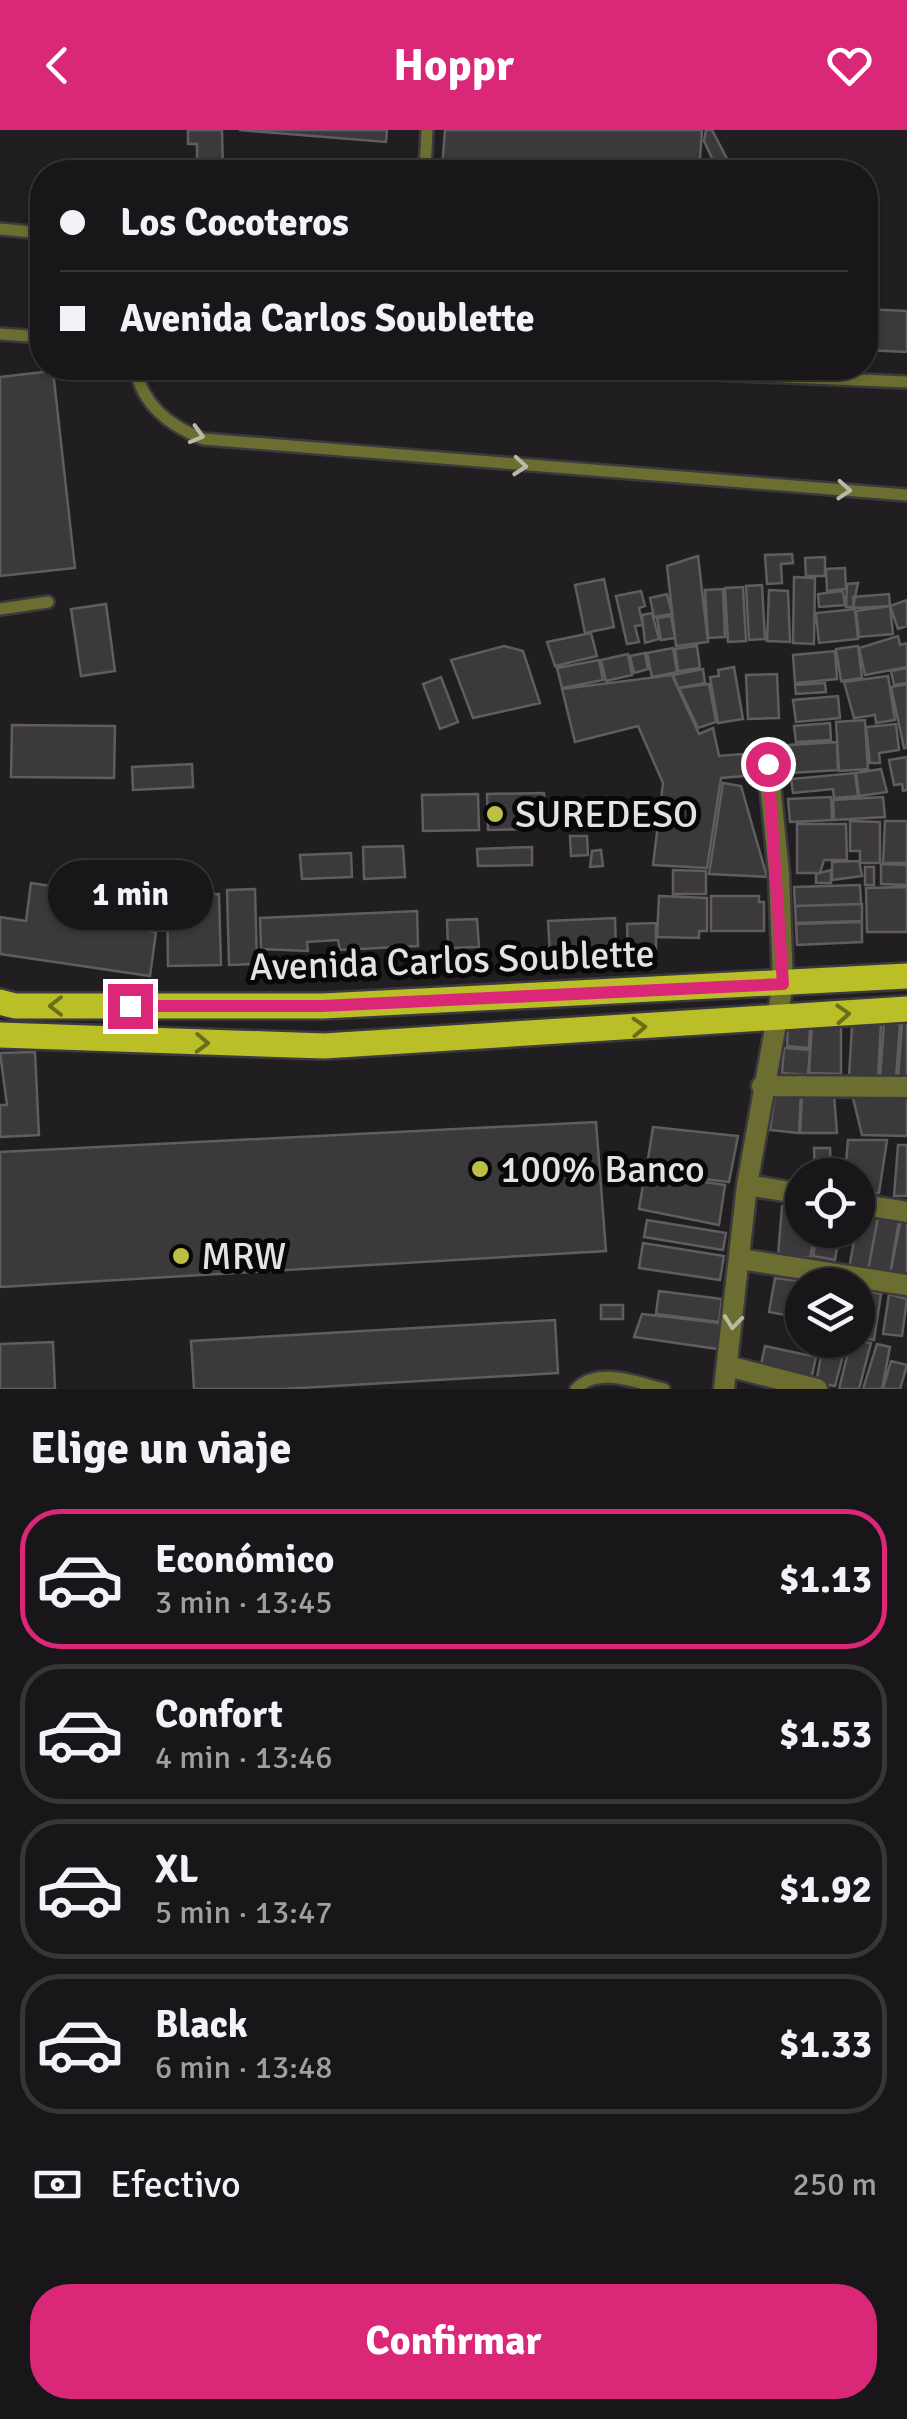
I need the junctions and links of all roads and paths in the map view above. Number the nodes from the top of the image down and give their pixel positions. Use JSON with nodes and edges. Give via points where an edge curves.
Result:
{"nodes":[{"id":1,"x":427,"y":130,"type":"edge"},
{"id":2,"x":426,"y":160,"type":"edge"},
{"id":3,"x":0,"y":230,"type":"edge"},
{"id":4,"x":30,"y":231,"type":"edge"},
{"id":5,"x":0,"y":334,"type":"edge"},
{"id":6,"x":30,"y":335,"type":"edge"},
{"id":7,"x":140,"y":380,"type":"edge"},
{"id":8,"x":858,"y":380,"type":"edge"},
{"id":9,"x":907,"y":382,"type":"edge"},
{"id":10,"x":907,"y":495,"type":"edge"},
{"id":11,"x":48,"y":602,"type":"dead end"},
{"id":12,"x":0,"y":610,"type":"edge"},
{"id":13,"x":768,"y":764,"type":"dead end"},
{"id":14,"x":907,"y":976,"type":"edge"},
{"id":15,"x":783,"y":984,"type":"junction"},
{"id":16,"x":0,"y":1002,"type":"edge"},
{"id":17,"x":907,"y":1010,"type":"edge"},
{"id":18,"x":779,"y":1018,"type":"junction"},
{"id":19,"x":0,"y":1035,"type":"edge"},
{"id":20,"x":762,"y":1086,"type":"junction"},
{"id":21,"x":907,"y":1087,"type":"edge"},
{"id":22,"x":748,"y":1185,"type":"junction"},
{"id":23,"x":785,"y":1191,"type":"edge"},
{"id":24,"x":875,"y":1207,"type":"edge"},
{"id":25,"x":907,"y":1212,"type":"edge"},
{"id":26,"x":740,"y":1259,"type":"junction"},
{"id":27,"x":907,"y":1285,"type":"edge"},
{"id":28,"x":728,"y":1366,"type":"junction"},
{"id":29,"x":576,"y":1389,"type":"edge"},
{"id":30,"x":664,"y":1389,"type":"edge"},
{"id":31,"x":724,"y":1389,"type":"edge"},
{"id":32,"x":817,"y":1389,"type":"edge"}],
"edges":[{"from":1,"to":2,"type":"lane"},
{"from":3,"to":4,"type":"lane"},
{"from":5,"to":6,"type":"lane"},
{"from":7,"to":10,"type":"lane","one_way":true,"via":[[172,427],[203,438]]},
{"from":8,"to":9,"type":"lane"},
{"from":11,"to":12,"type":"lane"},
{"from":13,"to":15,"type":"street"},
{"from":14,"to":15,"type":"main road","name":"Avenida Carlos Soublette"},
{"from":15,"to":16,"type":"main road","name":"Avenida Carlos Soublette","one_way":true,"via":[[322,1006]]},
{"from":15,"to":18,"type":"street"},
{"from":18,"to":17,"type":"main road","name":"Avenida Carlos Soublette","one_way":true},
{"from":19,"to":18,"type":"main road","name":"Avenida Carlos Soublette","one_way":true,"via":[[324,1046]]},
{"from":18,"to":20,"type":"street"},
{"from":20,"to":21,"type":"street"},
{"from":20,"to":22,"type":"street"},
{"from":22,"to":23,"type":"street"},
{"from":22,"to":26,"type":"street"},
{"from":24,"to":25,"type":"street"},
{"from":26,"to":27,"type":"street"},
{"from":26,"to":28,"type":"street","one_way":true},
{"from":28,"to":31,"type":"street"},
{"from":28,"to":32,"type":"street"},
{"from":29,"to":30,"type":"lane","via":[[584,1380],[611,1377]]}]}
